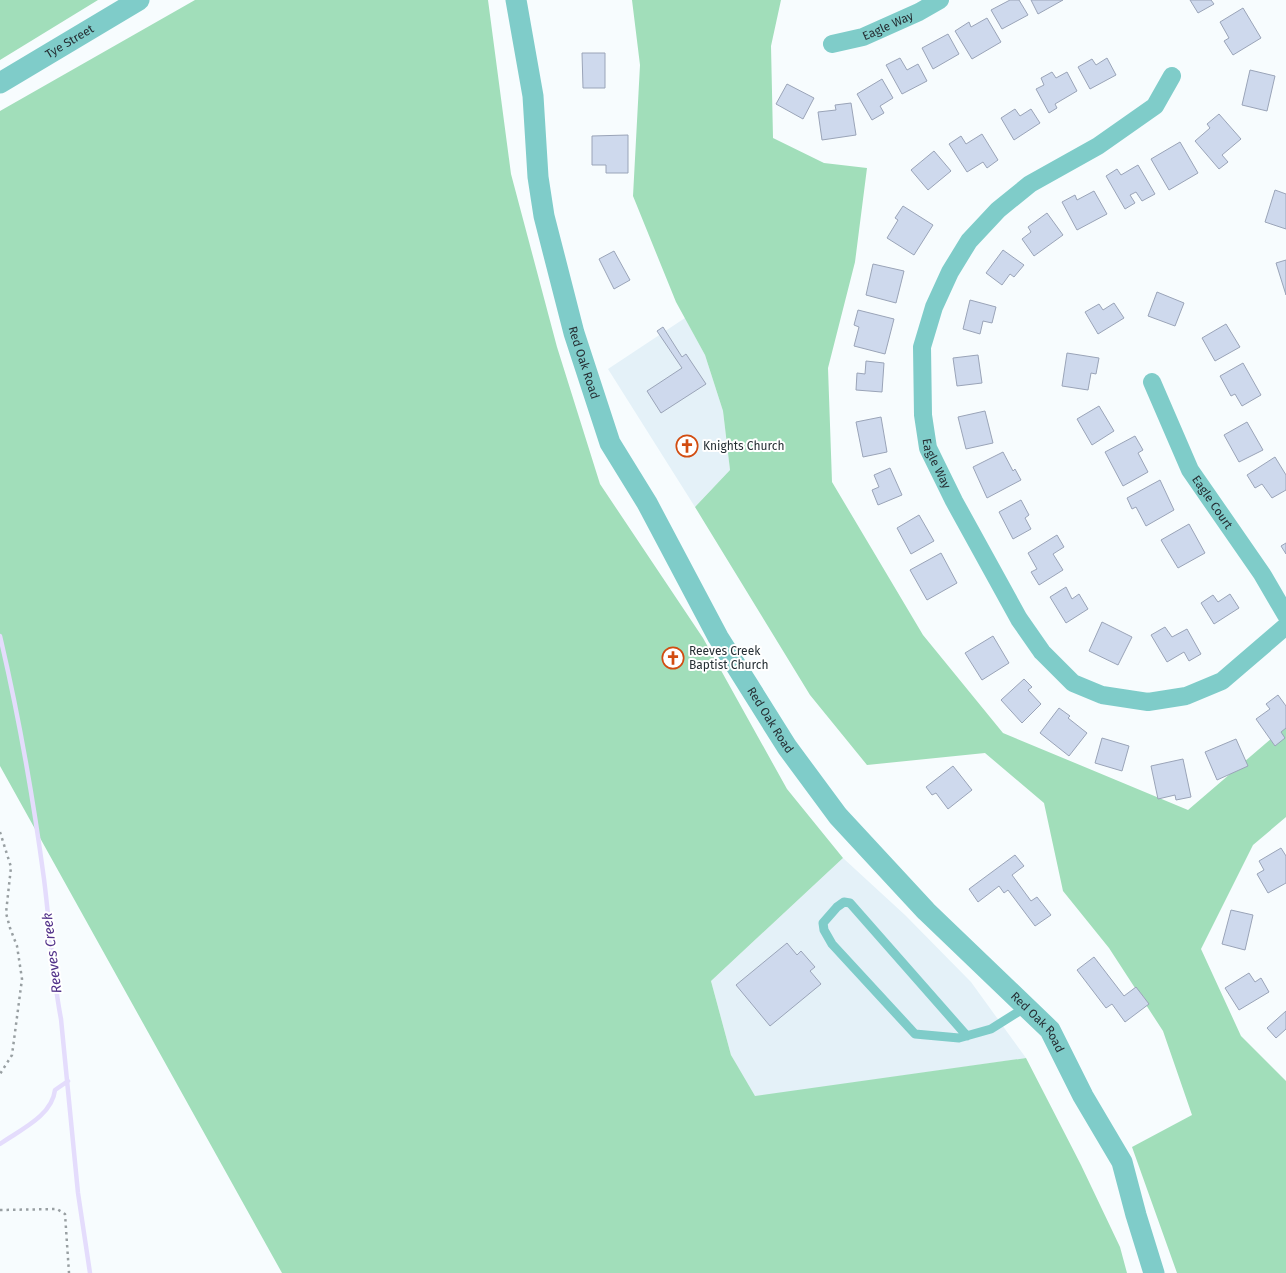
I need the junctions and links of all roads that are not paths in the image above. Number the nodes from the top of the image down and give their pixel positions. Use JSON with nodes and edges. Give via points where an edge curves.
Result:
{"nodes":[{"id":1,"x":139,"y":0,"type":"edge"},
{"id":2,"x":516,"y":0,"type":"edge"},
{"id":3,"x":940,"y":0,"type":"edge"},
{"id":4,"x":832,"y":44,"type":"dead end"},
{"id":5,"x":1172,"y":76,"type":"dead end"},
{"id":6,"x":0,"y":83,"type":"edge"},
{"id":7,"x":1152,"y":382,"type":"dead end"},
{"id":8,"x":1286,"y":615,"type":"edge"},
{"id":9,"x":1286,"y":626,"type":"edge"},
{"id":10,"x":1026,"y":1007,"type":"junction"},
{"id":11,"x":967,"y":1036,"type":"junction"},
{"id":12,"x":1154,"y":1273,"type":"edge"}],
"edges":[{"from":1,"to":6,"type":"street","name":"Tye Street"},
{"from":2,"to":10,"type":"street","name":"Red Oak Road","via":[[533,96],[544,216],[574,333],[610,443],[718,637],[786,747],[838,816],[926,911]]},
{"from":3,"to":4,"type":"street","name":"Eagle Way","via":[[863,37]]},
{"from":5,"to":9,"type":"street","name":"Eagle Way","via":[[1155,106],[1098,146],[1030,184],[998,210],[969,241],[934,308],[922,347],[923,415],[928,448],[1019,619],[1042,652],[1073,683],[1102,695],[1148,702],[1186,696],[1222,681]]},
{"from":7,"to":8,"type":"street","name":"Eagle Court","via":[[1190,470],[1262,574]]},
{"from":10,"to":11,"type":"lane","via":[[991,1029]]},
{"from":10,"to":12,"type":"street","name":"Red Oak Road","via":[[1050,1030],[1083,1096],[1122,1162]]},
{"from":11,"to":11,"type":"lane","via":[[850,903],[844,902],[823,923],[832,944],[915,1034]]}]}
